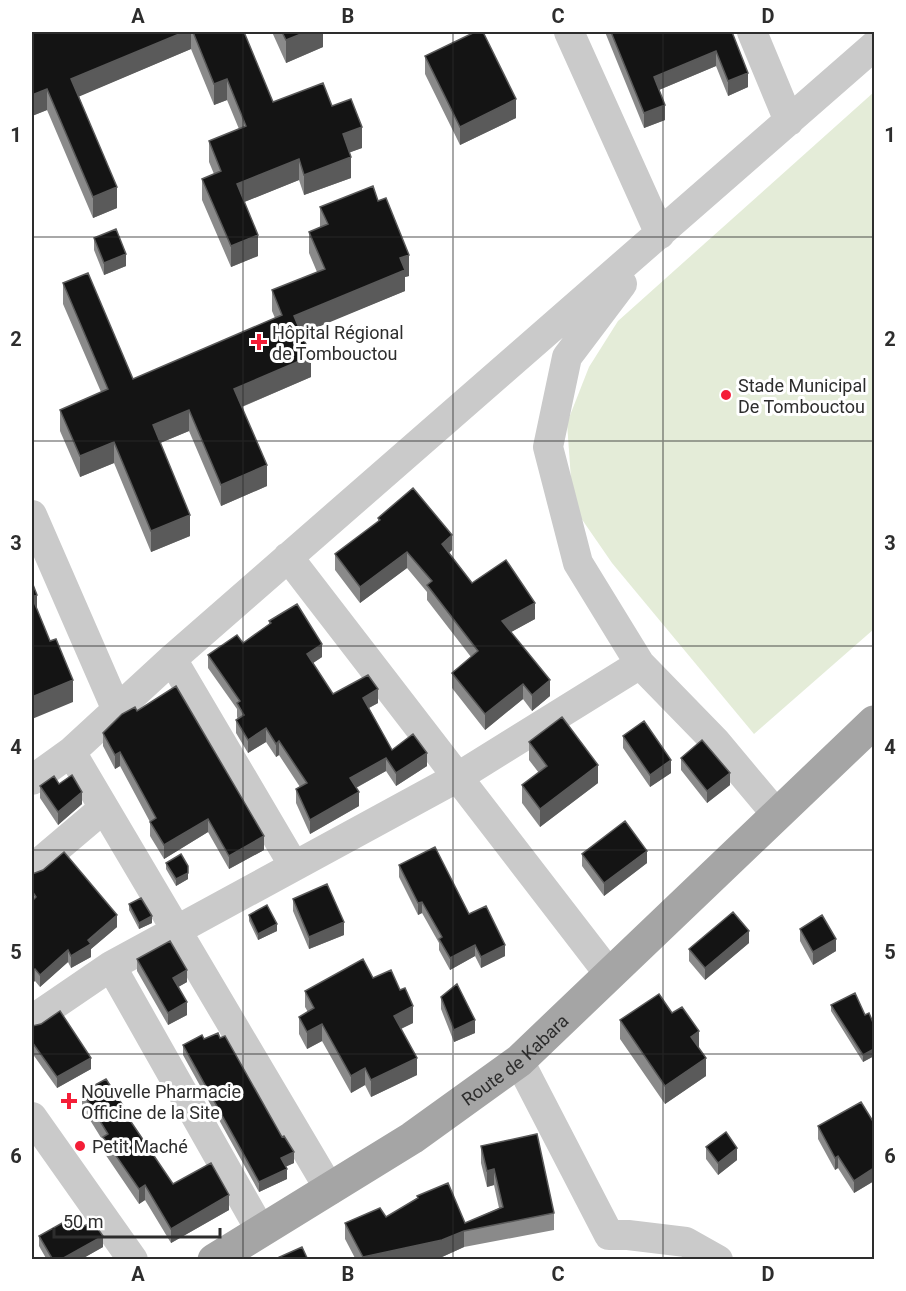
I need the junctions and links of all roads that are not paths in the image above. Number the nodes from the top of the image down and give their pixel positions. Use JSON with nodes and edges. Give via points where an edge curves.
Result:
{"nodes":[{"id":1,"x":569,"y":32,"type":"edge"},
{"id":2,"x":752,"y":32,"type":"edge"},
{"id":3,"x":874,"y":46,"type":"edge"},
{"id":4,"x":789,"y":121,"type":"junction"},
{"id":5,"x":660,"y":234,"type":"junction"},
{"id":6,"x":32,"y":515,"type":"edge"},
{"id":7,"x":288,"y":557,"type":"junction"},
{"id":8,"x":172,"y":659,"type":"junction"},
{"id":9,"x":640,"y":664,"type":"junction"},
{"id":10,"x":116,"y":708,"type":"junction"},
{"id":11,"x":874,"y":722,"type":"edge"},
{"id":12,"x":70,"y":752,"type":"junction"},
{"id":13,"x":458,"y":777,"type":"junction"},
{"id":14,"x":32,"y":780,"type":"edge"},
{"id":15,"x":104,"y":808,"type":"junction"},
{"id":16,"x":777,"y":815,"type":"junction"},
{"id":17,"x":294,"y":866,"type":"junction"},
{"id":18,"x":32,"y":869,"type":"edge"},
{"id":19,"x":176,"y":931,"type":"junction"},
{"id":20,"x":111,"y":966,"type":"junction"},
{"id":21,"x":610,"y":975,"type":"junction"},
{"id":22,"x":32,"y":1020,"type":"edge"},
{"id":23,"x":519,"y":1061,"type":"junction"},
{"id":24,"x":32,"y":1117,"type":"edge"},
{"id":25,"x":330,"y":1190,"type":"junction"},
{"id":26,"x":261,"y":1231,"type":"junction"},
{"id":27,"x":612,"y":1247,"type":"edge"},
{"id":28,"x":133,"y":1260,"type":"edge"},
{"id":29,"x":214,"y":1260,"type":"edge"},
{"id":30,"x":718,"y":1260,"type":"edge"}],
"edges":[{"from":1,"to":5,"type":"street"},
{"from":2,"to":4,"type":"street"},
{"from":3,"to":4,"type":"street"},
{"from":4,"to":5,"type":"street"},
{"from":5,"to":7,"type":"street"},
{"from":5,"to":9,"type":"street","via":[[567,357],[548,447],[578,563]]},
{"from":6,"to":10,"type":"street"},
{"from":7,"to":8,"type":"street"},
{"from":7,"to":13,"type":"street"},
{"from":8,"to":10,"type":"street"},
{"from":8,"to":17,"type":"street"},
{"from":9,"to":13,"type":"street"},
{"from":9,"to":16,"type":"street","via":[[715,741]]},
{"from":10,"to":12,"type":"street"},
{"from":11,"to":16,"type":"main road","name":"Route de Kabara"},
{"from":12,"to":14,"type":"street"},
{"from":12,"to":15,"type":"street"},
{"from":13,"to":17,"type":"street"},
{"from":13,"to":21,"type":"street"},
{"from":15,"to":18,"type":"street"},
{"from":15,"to":19,"type":"street"},
{"from":16,"to":21,"type":"main road","name":"Route de Kabara"},
{"from":17,"to":19,"type":"street"},
{"from":19,"to":20,"type":"street"},
{"from":19,"to":25,"type":"street"},
{"from":20,"to":22,"type":"street"},
{"from":20,"to":26,"type":"street"},
{"from":21,"to":23,"type":"main road","name":"Route de Kabara"},
{"from":23,"to":25,"type":"main road","name":"Route de Kabara","via":[[412,1138]]},
{"from":23,"to":27,"type":"street"},
{"from":24,"to":28,"type":"street"},
{"from":25,"to":26,"type":"main road","name":"Route de Kabara"},
{"from":26,"to":29,"type":"main road","name":"Route de Kabara"},
{"from":27,"to":30,"type":"street","via":[[628,1234],[686,1242]]}]}
